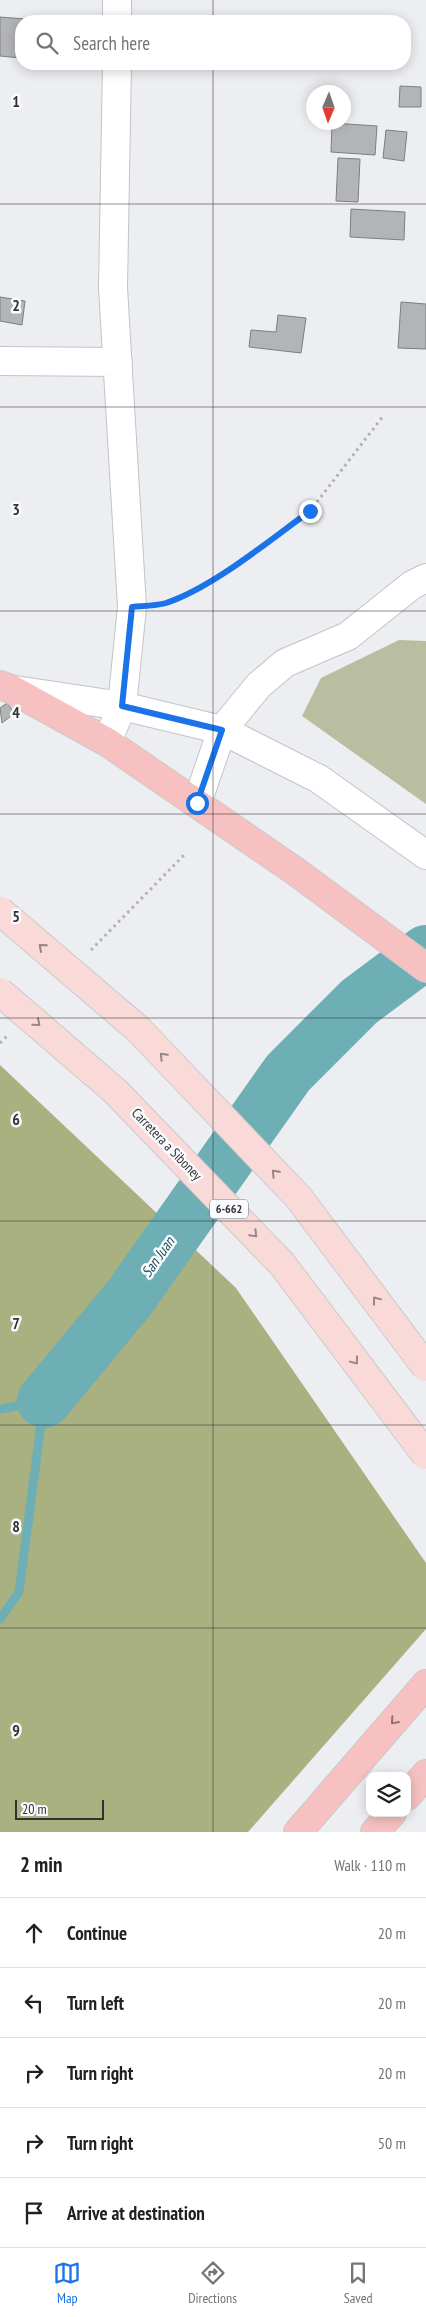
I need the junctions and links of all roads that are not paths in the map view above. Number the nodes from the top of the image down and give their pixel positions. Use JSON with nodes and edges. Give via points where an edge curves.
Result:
{"nodes":[{"id":1,"x":117,"y":0,"type":"edge"},
{"id":2,"x":117,"y":15,"type":"edge"},
{"id":3,"x":117,"y":70,"type":"edge"},
{"id":4,"x":0,"y":361,"type":"edge"},
{"id":5,"x":118,"y":362,"type":"junction"},
{"id":6,"x":426,"y":578,"type":"edge"},
{"id":7,"x":6,"y":687,"type":"edge"},
{"id":8,"x":122,"y":706,"type":"junction"},
{"id":9,"x":222,"y":730,"type":"junction"},
{"id":10,"x":107,"y":742,"type":"junction"},
{"id":11,"x":197,"y":803,"type":"junction"},
{"id":12,"x":426,"y":856,"type":"edge"},
{"id":13,"x":0,"y":911,"type":"edge"},
{"id":14,"x":426,"y":968,"type":"edge"},
{"id":15,"x":0,"y":992,"type":"edge"},
{"id":16,"x":426,"y":1367,"type":"edge"},
{"id":17,"x":426,"y":1455,"type":"edge"},
{"id":18,"x":426,"y":1684,"type":"edge"},
{"id":19,"x":426,"y":1774,"type":"edge"},
{"id":20,"x":411,"y":1791,"type":"edge"},
{"id":21,"x":388,"y":1817,"type":"edge"},
{"id":22,"x":298,"y":1832,"type":"edge"},
{"id":23,"x":375,"y":1832,"type":"edge"}],
"edges":[{"from":1,"to":2,"type":"street"},
{"from":3,"to":5,"type":"street","via":[[113,288]]},
{"from":4,"to":5,"type":"street"},
{"from":5,"to":8,"type":"street","via":[[132,607]]},
{"from":6,"to":9,"type":"street","via":[[412,585],[348,636],[285,663],[258,685]]},
{"from":7,"to":8,"type":"street"},
{"from":7,"to":10,"type":"highway"},
{"from":8,"to":9,"type":"street"},
{"from":8,"to":10,"type":"street"},
{"from":9,"to":11,"type":"street"},
{"from":9,"to":12,"type":"street","via":[[319,779]]},
{"from":10,"to":11,"type":"highway"},
{"from":11,"to":14,"type":"highway"},
{"from":16,"to":13,"type":"main road","one_way":true,"bridge":true,"via":[[299,1198],[138,1029]]},
{"from":15,"to":17,"type":"main road","name":"Carretera a Siboney","number":"6-662","one_way":true,"bridge":true,"via":[[115,1091],[282,1264]]},
{"from":18,"to":22,"type":"highway","one_way":true},
{"from":19,"to":20,"type":"highway"},
{"from":21,"to":23,"type":"highway"}]}
